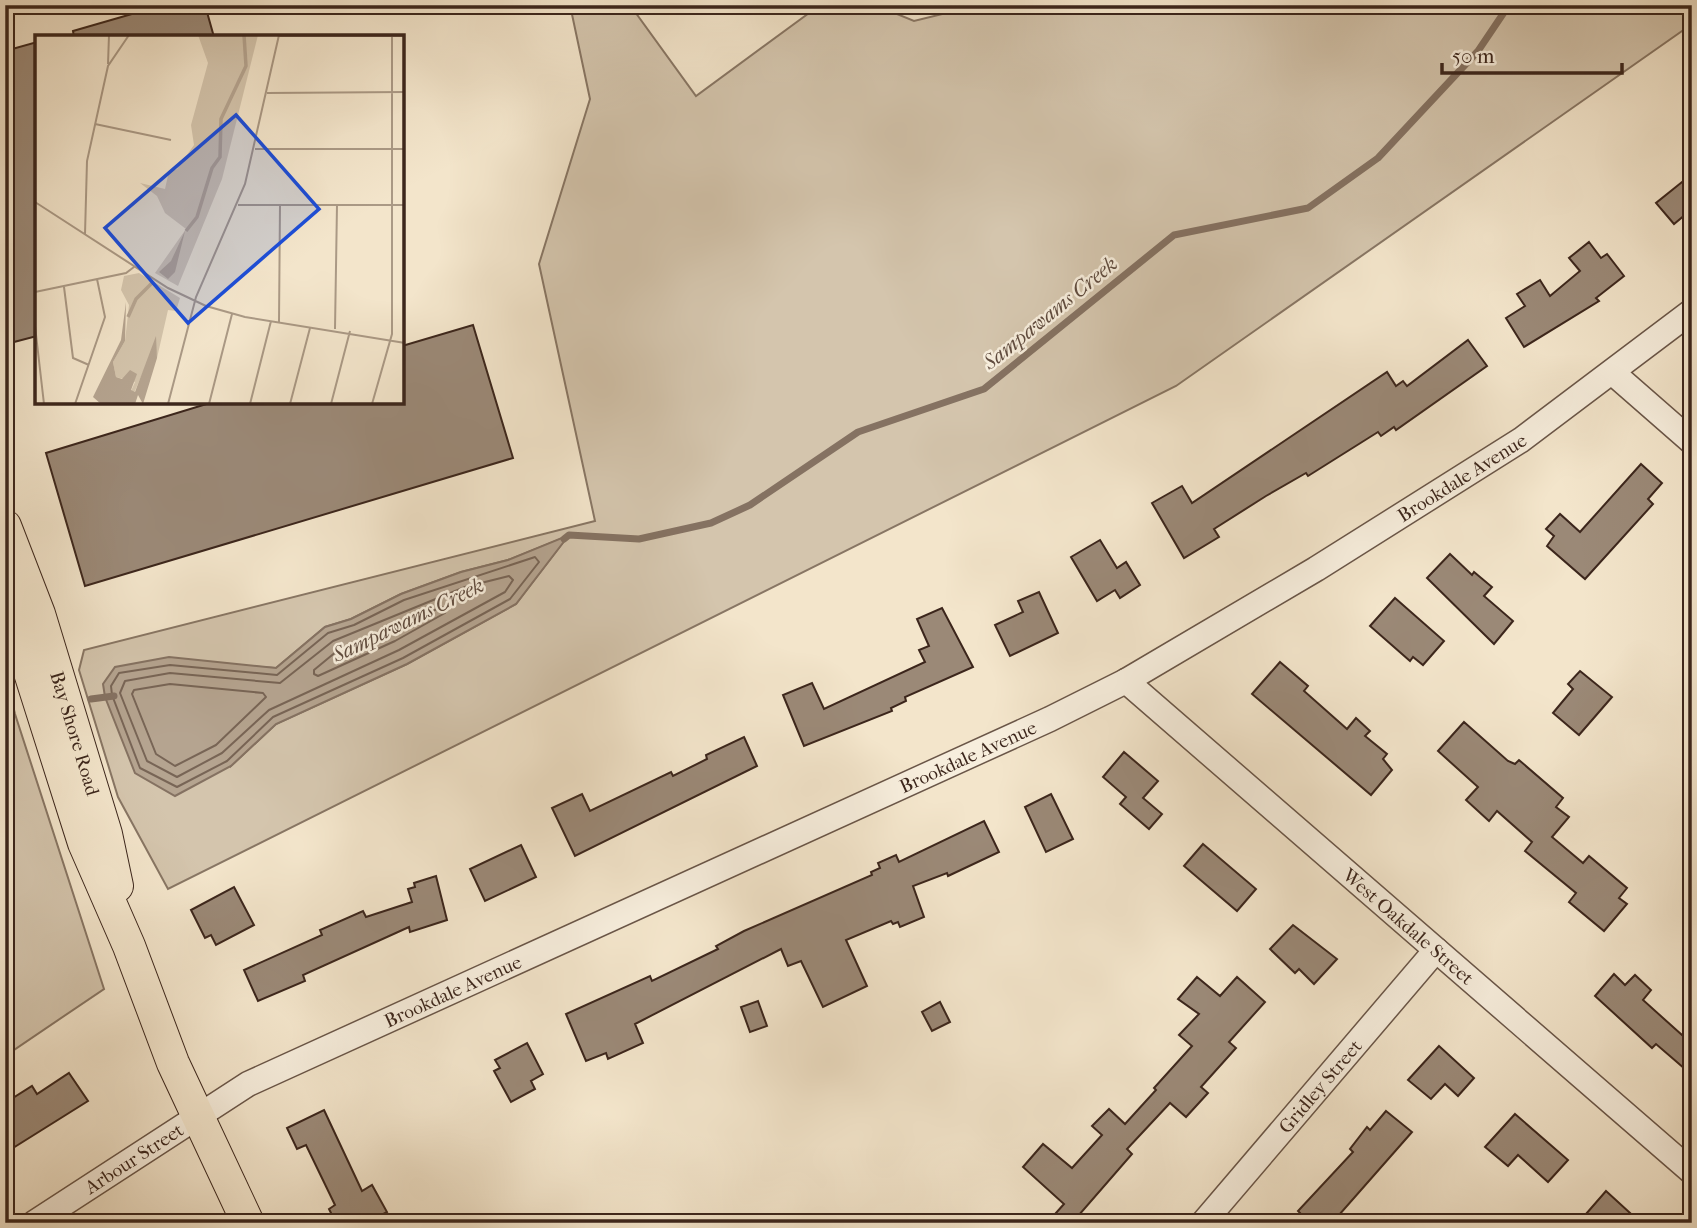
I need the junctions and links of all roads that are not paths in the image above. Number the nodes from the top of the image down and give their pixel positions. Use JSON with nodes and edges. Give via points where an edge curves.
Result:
{"nodes":[{"id":1,"x":1692,"y":311,"type":"edge"},
{"id":2,"x":1613,"y":373,"type":"junction"},
{"id":3,"x":1692,"y":442,"type":"edge"},
{"id":4,"x":5,"y":526,"type":"edge"},
{"id":5,"x":5,"y":594,"type":"edge"},
{"id":6,"x":1126,"y":681,"type":"junction"},
{"id":7,"x":129,"y":946,"type":"junction"},
{"id":8,"x":1436,"y":950,"type":"junction"},
{"id":9,"x":197,"y":1116,"type":"junction"},
{"id":10,"x":1692,"y":1172,"type":"edge"},
{"id":11,"x":34,"y":1223,"type":"edge"},
{"id":12,"x":248,"y":1223,"type":"edge"},
{"id":13,"x":1203,"y":1223,"type":"edge"}],
"edges":[{"from":1,"to":2,"type":"street","name":"Brookdale Avenue"},
{"from":2,"to":3,"type":"street"},
{"from":2,"to":6,"type":"street","name":"Brookdale Avenue","via":[[1521,440],[1317,569]]},
{"from":4,"to":7,"type":"main road","name":"Bay Shore Road","via":[[28,580],[106,834]]},
{"from":5,"to":7,"type":"main road","name":"Bay Shore Road","via":[[84,843]]},
{"from":6,"to":8,"type":"street","name":"West Oakdale Street"},
{"from":6,"to":9,"type":"street","name":"Brookdale Avenue","via":[[248,1084]]},
{"from":7,"to":9,"type":"main road","name":"Bay Shore Road"},
{"from":8,"to":10,"type":"street","name":"West Oakdale Street"},
{"from":8,"to":13,"type":"street","name":"Gridley Street"},
{"from":9,"to":11,"type":"street","name":"Arbour Street"},
{"from":9,"to":12,"type":"main road","name":"Bay Shore Road"}]}
